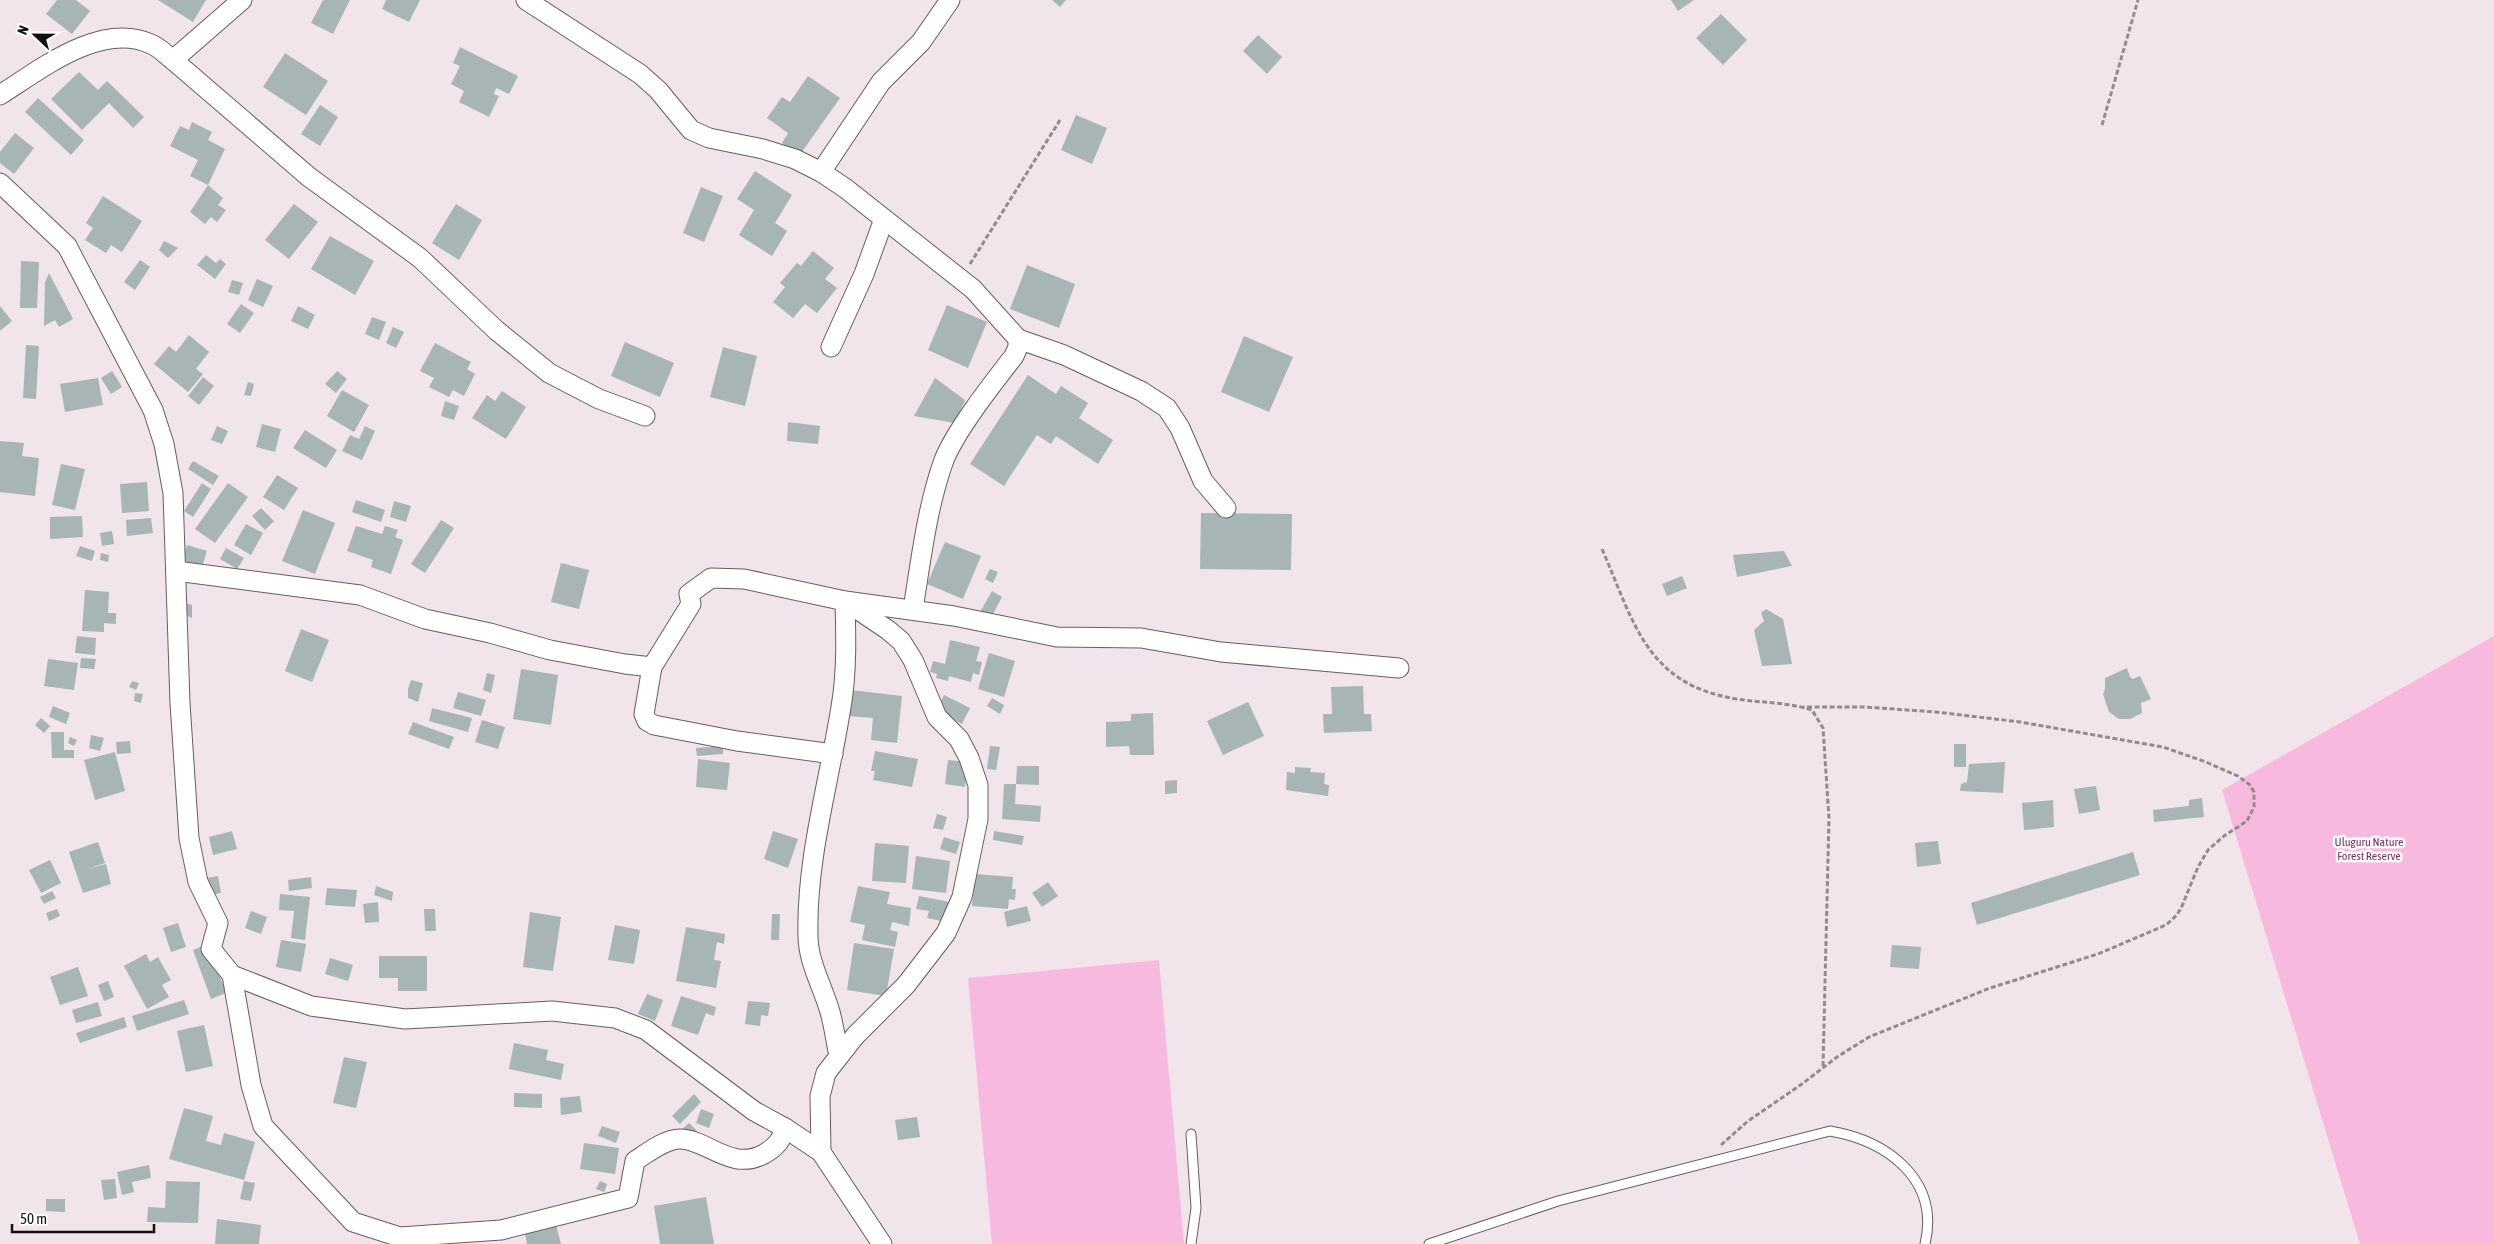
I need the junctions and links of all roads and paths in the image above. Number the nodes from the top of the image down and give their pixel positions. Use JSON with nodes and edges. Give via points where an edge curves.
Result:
{"nodes":[{"id":1,"x":242,"y":0,"type":"edge"},
{"id":2,"x":526,"y":0,"type":"edge"},
{"id":3,"x":2138,"y":0,"type":"edge"},
{"id":4,"x":952,"y":3,"type":"edge"},
{"id":5,"x":173,"y":60,"type":"junction"},
{"id":6,"x":0,"y":95,"type":"edge"},
{"id":7,"x":1060,"y":120,"type":"dead end"},
{"id":8,"x":2102,"y":125,"type":"dead end"},
{"id":9,"x":821,"y":172,"type":"junction"},
{"id":10,"x":0,"y":183,"type":"edge"},
{"id":11,"x":884,"y":219,"type":"junction"},
{"id":12,"x":960,"y":278,"type":"junction"},
{"id":13,"x":1018,"y":339,"type":"junction"},
{"id":14,"x":831,"y":347,"type":"dead end"},
{"id":15,"x":645,"y":416,"type":"dead end"},
{"id":16,"x":1226,"y":508,"type":"dead end"},
{"id":17,"x":1602,"y":549,"type":"dead end"},
{"id":18,"x":176,"y":571,"type":"junction"},
{"id":19,"x":845,"y":602,"type":"junction"},
{"id":20,"x":913,"y":609,"type":"junction"},
{"id":21,"x":652,"y":667,"type":"junction"},
{"id":22,"x":1399,"y":668,"type":"dead end"},
{"id":23,"x":1803,"y":707,"type":"junction"},
{"id":24,"x":833,"y":754,"type":"junction"},
{"id":25,"x":232,"y":976,"type":"junction"},
{"id":26,"x":839,"y":1056,"type":"junction"},
{"id":27,"x":1823,"y":1067,"type":"junction"},
{"id":28,"x":785,"y":1128,"type":"junction"},
{"id":29,"x":1191,"y":1134,"type":"dead end"},
{"id":30,"x":821,"y":1152,"type":"junction"},
{"id":31,"x":1707,"y":1163,"type":"junction"},
{"id":32,"x":882,"y":1244,"type":"edge"},
{"id":33,"x":1191,"y":1244,"type":"edge"},
{"id":34,"x":1429,"y":1244,"type":"edge"},
{"id":35,"x":1925,"y":1244,"type":"edge"}],
"edges":[{"from":1,"to":5,"type":"street"},
{"from":2,"to":9,"type":"street","via":[[640,74],[658,90],[691,130],[709,138],[795,159]]},
{"from":3,"to":8,"type":"path"},
{"from":4,"to":9,"type":"street","via":[[921,42],[881,82]]},
{"from":5,"to":6,"type":"street","via":[[152,44],[120,36],[97,40],[50,63]]},
{"from":5,"to":15,"type":"street","via":[[309,176],[420,258],[496,330],[549,373],[599,399]]},
{"from":7,"to":12,"type":"path"},
{"from":9,"to":11,"type":"street"},
{"from":10,"to":18,"type":"street","via":[[68,246],[153,410],[164,444],[173,494]]},
{"from":11,"to":12,"type":"street"},
{"from":11,"to":14,"type":"street","via":[[864,274]]},
{"from":12,"to":13,"type":"street"},
{"from":13,"to":16,"type":"street","via":[[1064,355],[1141,391],[1167,408],[1184,435],[1203,481]]},
{"from":13,"to":20,"type":"street","via":[[1014,356],[945,459],[934,498]]},
{"from":17,"to":23,"type":"path","via":[[1647,648],[1665,670],[1693,687],[1717,694]]},
{"from":18,"to":21,"type":"street","via":[[360,595],[425,619],[550,650]]},
{"from":18,"to":25,"type":"street","via":[[180,703],[190,838],[198,882],[218,923],[211,949]]},
{"from":19,"to":20,"type":"street"},
{"from":19,"to":21,"type":"street","via":[[744,578],[711,578],[689,594],[691,604]]},
{"from":19,"to":24,"type":"street","via":[[842,705]]},
{"from":19,"to":26,"type":"street","via":[[901,641],[913,660],[938,717],[958,739],[969,758],[978,785],[978,819],[962,897],[946,933],[906,984]]},
{"from":20,"to":22,"type":"street","via":[[1057,637],[1141,638],[1221,652]]},
{"from":21,"to":24,"type":"street","via":[[644,714],[647,722],[737,742]]},
{"from":23,"to":27,"type":"path","via":[[1812,710],[1823,728],[1828,776]]},
{"from":23,"to":27,"type":"path","via":[[1936,712],[2020,722],[2157,746],[2238,776],[2250,785],[2255,800],[2247,821],[2208,850],[2177,915],[2166,925],[2098,954],[1990,988],[1869,1037]]},
{"from":24,"to":26,"type":"street","via":[[813,864],[808,938]]},
{"from":25,"to":28,"type":"street","via":[[311,1006],[404,1019],[552,1011],[615,1018],[646,1030],[754,1111]]},
{"from":25,"to":28,"type":"street","via":[[263,1126],[354,1222],[400,1237],[500,1230],[587,1210],[628,1198],[635,1161],[665,1143],[686,1140],[718,1154],[750,1159],[777,1145]]},
{"from":26,"to":30,"type":"street","via":[[826,1073],[820,1089]]},
{"from":27,"to":31,"type":"path","via":[[1733,1134]]},
{"from":28,"to":30,"type":"street"},
{"from":29,"to":33,"type":"lane","via":[[1196,1208]]},
{"from":30,"to":32,"type":"street"},
{"from":31,"to":34,"type":"lane","via":[[1558,1201]]},
{"from":31,"to":35,"type":"lane","via":[[1830,1130],[1860,1138],[1897,1160],[1916,1178],[1928,1212]]}]}
